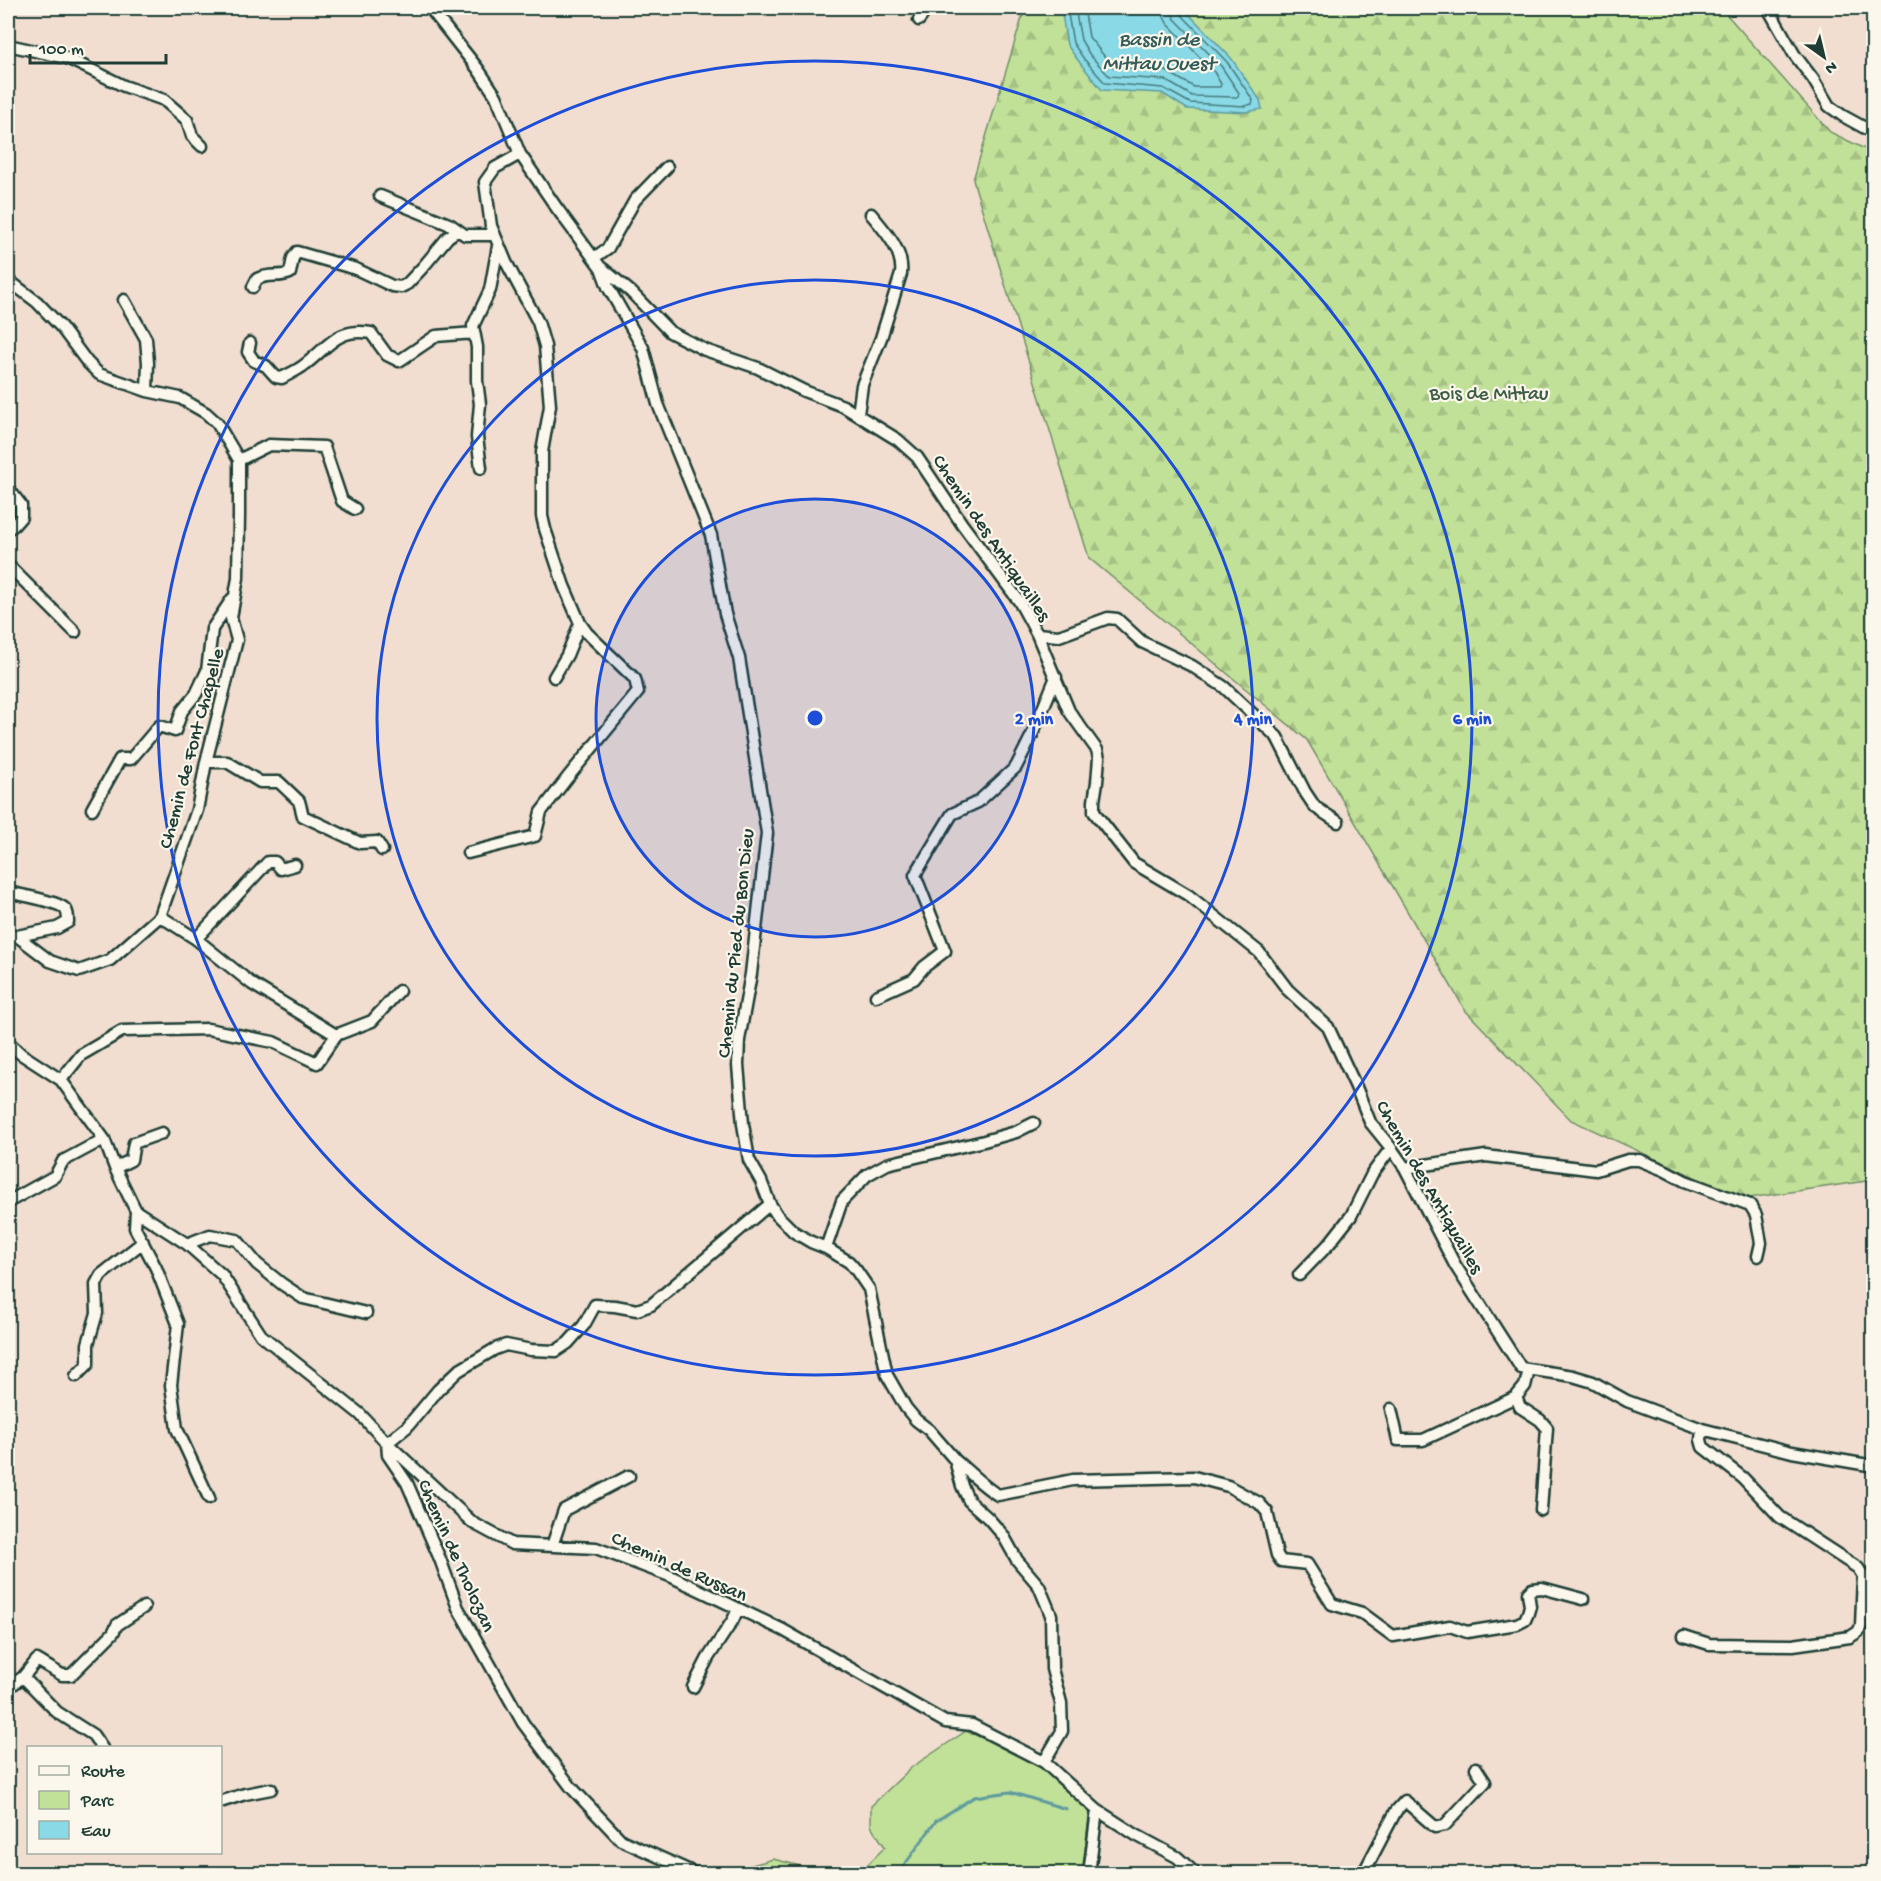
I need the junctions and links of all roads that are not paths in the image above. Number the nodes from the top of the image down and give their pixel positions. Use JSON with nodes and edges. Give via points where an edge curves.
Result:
{"nodes":[{"id":1,"x":430,"y":8,"type":"edge"},
{"id":2,"x":927,"y":8,"type":"edge"},
{"id":3,"x":1768,"y":8,"type":"edge"},
{"id":4,"x":919,"y":20,"type":"dead end"},
{"id":5,"x":8,"y":45,"type":"edge"},
{"id":6,"x":1874,"y":133,"type":"edge"},
{"id":7,"x":201,"y":146,"type":"dead end"},
{"id":8,"x":520,"y":154,"type":"junction"},
{"id":9,"x":667,"y":167,"type":"dead end"},
{"id":10,"x":380,"y":196,"type":"dead end"},
{"id":11,"x":871,"y":214,"type":"dead end"},
{"id":12,"x":458,"y":230,"type":"junction"},
{"id":13,"x":496,"y":241,"type":"junction"},
{"id":14,"x":594,"y":258,"type":"junction"},
{"id":15,"x":601,"y":268,"type":"junction"},
{"id":16,"x":8,"y":280,"type":"edge"},
{"id":17,"x":253,"y":287,"type":"dead end"},
{"id":18,"x":124,"y":300,"type":"dead end"},
{"id":19,"x":474,"y":333,"type":"junction"},
{"id":20,"x":250,"y":343,"type":"dead end"},
{"id":21,"x":147,"y":391,"type":"junction"},
{"id":22,"x":858,"y":414,"type":"junction"},
{"id":23,"x":238,"y":460,"type":"junction"},
{"id":24,"x":481,"y":468,"type":"dead end"},
{"id":25,"x":8,"y":488,"type":"edge"},
{"id":26,"x":355,"y":509,"type":"dead end"},
{"id":27,"x":8,"y":529,"type":"edge"},
{"id":28,"x":8,"y":565,"type":"edge"},
{"id":29,"x":234,"y":597,"type":"junction"},
{"id":30,"x":580,"y":623,"type":"junction"},
{"id":31,"x":75,"y":632,"type":"dead end"},
{"id":32,"x":1037,"y":634,"type":"junction"},
{"id":33,"x":554,"y":677,"type":"dead end"},
{"id":34,"x":1056,"y":677,"type":"junction"},
{"id":35,"x":206,"y":762,"type":"junction"},
{"id":36,"x":92,"y":809,"type":"dead end"},
{"id":37,"x":1338,"y":822,"type":"dead end"},
{"id":38,"x":382,"y":850,"type":"dead end"},
{"id":39,"x":468,"y":853,"type":"dead end"},
{"id":40,"x":295,"y":865,"type":"dead end"},
{"id":41,"x":8,"y":892,"type":"edge"},
{"id":42,"x":160,"y":916,"type":"junction"},
{"id":43,"x":12,"y":936,"type":"edge"},
{"id":44,"x":196,"y":939,"type":"junction"},
{"id":45,"x":399,"y":991,"type":"dead end"},
{"id":46,"x":876,"y":996,"type":"dead end"},
{"id":47,"x":336,"y":1035,"type":"junction"},
{"id":48,"x":8,"y":1042,"type":"edge"},
{"id":49,"x":61,"y":1080,"type":"junction"},
{"id":50,"x":1034,"y":1123,"type":"dead end"},
{"id":51,"x":162,"y":1133,"type":"dead end"},
{"id":52,"x":104,"y":1139,"type":"junction"},
{"id":53,"x":1391,"y":1148,"type":"junction"},
{"id":54,"x":115,"y":1168,"type":"junction"},
{"id":55,"x":1405,"y":1168,"type":"junction"},
{"id":56,"x":8,"y":1202,"type":"edge"},
{"id":57,"x":770,"y":1204,"type":"junction"},
{"id":58,"x":136,"y":1211,"type":"junction"},
{"id":59,"x":143,"y":1242,"type":"junction"},
{"id":60,"x":187,"y":1244,"type":"junction"},
{"id":61,"x":826,"y":1248,"type":"junction"},
{"id":62,"x":1758,"y":1256,"type":"dead end"},
{"id":63,"x":1299,"y":1275,"type":"dead end"},
{"id":64,"x":366,"y":1313,"type":"dead end"},
{"id":65,"x":1529,"y":1370,"type":"junction"},
{"id":66,"x":76,"y":1376,"type":"dead end"},
{"id":67,"x":1516,"y":1398,"type":"junction"},
{"id":68,"x":1391,"y":1409,"type":"dead end"},
{"id":69,"x":1702,"y":1429,"type":"junction"},
{"id":70,"x":387,"y":1443,"type":"junction"},
{"id":71,"x":955,"y":1460,"type":"junction"},
{"id":72,"x":411,"y":1465,"type":"junction"},
{"id":73,"x":1874,"y":1466,"type":"edge"},
{"id":74,"x":401,"y":1474,"type":"junction"},
{"id":75,"x":629,"y":1476,"type":"dead end"},
{"id":76,"x":209,"y":1498,"type":"dead end"},
{"id":77,"x":1540,"y":1510,"type":"dead end"},
{"id":78,"x":552,"y":1546,"type":"junction"},
{"id":79,"x":1583,"y":1599,"type":"dead end"},
{"id":80,"x":144,"y":1607,"type":"dead end"},
{"id":81,"x":738,"y":1609,"type":"junction"},
{"id":82,"x":1684,"y":1636,"type":"dead end"},
{"id":83,"x":22,"y":1677,"type":"junction"},
{"id":84,"x":693,"y":1687,"type":"dead end"},
{"id":85,"x":8,"y":1688,"type":"edge"},
{"id":86,"x":101,"y":1746,"type":"edge"},
{"id":87,"x":1044,"y":1761,"type":"junction"},
{"id":88,"x":1476,"y":1768,"type":"dead end"},
{"id":89,"x":271,"y":1789,"type":"dead end"},
{"id":90,"x":222,"y":1801,"type":"edge"},
{"id":91,"x":1097,"y":1810,"type":"junction"},
{"id":92,"x":698,"y":1874,"type":"edge"},
{"id":93,"x":1089,"y":1874,"type":"edge"},
{"id":94,"x":1196,"y":1874,"type":"edge"},
{"id":95,"x":1363,"y":1874,"type":"edge"}],
"edges":[{"from":1,"to":8,"type":"street","name":"Chemin du Pied du Bon Dieu","via":[[496,96]]},
{"from":2,"to":4,"type":"street"},
{"from":3,"to":6,"type":"street","via":[[1829,106]]},
{"from":5,"to":7,"type":"street","via":[[67,58],[124,86],[164,100],[187,120],[192,136]]},
{"from":8,"to":13,"type":"street","via":[[495,168],[485,182]]},
{"from":8,"to":14,"type":"street","name":"Chemin du Pied du Bon Dieu"},
{"from":9,"to":14,"type":"street","via":[[635,200],[608,248]]},
{"from":10,"to":12,"type":"street"},
{"from":11,"to":22,"type":"street","via":[[887,233],[903,264],[862,385]]},
{"from":12,"to":13,"type":"street"},
{"from":12,"to":17,"type":"street","via":[[401,287],[297,252],[290,273],[267,274],[257,279]]},
{"from":13,"to":19,"type":"street","via":[[490,290],[473,326]]},
{"from":13,"to":30,"type":"street","via":[[538,322],[545,346],[550,406],[542,452],[542,516]]},
{"from":14,"to":15,"type":"street","name":"Chemin du Pied du Bon Dieu"},
{"from":15,"to":22,"type":"street","name":"Chemin des Antiquailles","via":[[670,332]]},
{"from":15,"to":57,"type":"street","name":"Chemin du Pied du Bon Dieu","via":[[643,348],[658,404],[711,535],[724,614],[740,658],[767,833],[738,1065],[749,1160]]},
{"from":16,"to":21,"type":"street","name":"Chemin de Font Chapelle","via":[[37,302],[99,374]]},
{"from":18,"to":21,"type":"street","via":[[146,339]]},
{"from":19,"to":20,"type":"street","via":[[436,336],[399,361],[387,355],[371,333],[340,335],[302,367],[282,378],[254,361],[248,352]]},
{"from":19,"to":24,"type":"street"},
{"from":21,"to":23,"type":"street","name":"Chemin de Font Chapelle","via":[[180,398],[206,413],[217,423]]},
{"from":22,"to":32,"type":"street","name":"Chemin des Antiquailles","via":[[917,457],[1019,601]]},
{"from":23,"to":26,"type":"street","via":[[269,445],[324,447],[342,501]]},
{"from":23,"to":29,"type":"street","name":"Chemin de Font Chapelle","via":[[238,578]]},
{"from":25,"to":27,"type":"street","via":[[21,505],[21,517]]},
{"from":28,"to":31,"type":"street"},
{"from":29,"to":35,"type":"street","name":"Chemin de Font Chapelle","via":[[231,618],[237,640]]},
{"from":29,"to":36,"type":"street","via":[[212,629],[207,671],[182,711],[175,731],[159,726],[131,759],[120,759]]},
{"from":30,"to":33,"type":"street"},
{"from":30,"to":39,"type":"street","via":[[635,679],[638,692],[541,812],[535,836]]},
{"from":32,"to":34,"type":"street","name":"Chemin des Antiquailles"},
{"from":32,"to":37,"type":"street","via":[[1059,636],[1108,618],[1117,620],[1142,642],[1192,666],[1224,687],[1277,737],[1305,792],[1316,807]]},
{"from":34,"to":46,"type":"street","via":[[1016,767],[978,802],[952,814],[915,875],[945,951],[914,979]]},
{"from":34,"to":53,"type":"street","name":"Chemin des Antiquailles","via":[[1069,711],[1097,750],[1094,812],[1101,823],[1134,863],[1188,895],[1259,952],[1288,990],[1328,1027],[1370,1122]]},
{"from":35,"to":38,"type":"street","via":[[227,762],[260,782],[279,782],[299,801],[303,816],[360,843],[377,842]]},
{"from":35,"to":42,"type":"street","name":"Chemin de Font Chapelle","via":[[197,810]]},
{"from":40,"to":44,"type":"street","via":[[281,869],[275,862],[268,862]]},
{"from":41,"to":43,"type":"street","via":[[49,902],[68,915],[68,922],[57,928]]},
{"from":42,"to":43,"type":"street","name":"Chemin de Font Chapelle","via":[[110,960],[79,971],[50,961]]},
{"from":42,"to":44,"type":"street"},
{"from":44,"to":47,"type":"street","via":[[252,984]]},
{"from":45,"to":47,"type":"street","via":[[372,1021]]},
{"from":47,"to":49,"type":"street","via":[[317,1063],[273,1042],[208,1029],[122,1031],[81,1055]]},
{"from":48,"to":49,"type":"street"},
{"from":49,"to":52,"type":"street"},
{"from":50,"to":61,"type":"street","via":[[984,1141],[887,1164],[867,1175],[842,1201]]},
{"from":51,"to":54,"type":"street","via":[[134,1143],[131,1160]]},
{"from":52,"to":54,"type":"street"},
{"from":52,"to":56,"type":"street","via":[[63,1161],[55,1176]]},
{"from":53,"to":55,"type":"street","name":"Chemin des Antiquailles"},
{"from":53,"to":63,"type":"street","via":[[1372,1174],[1351,1216]]},
{"from":54,"to":58,"type":"street"},
{"from":55,"to":62,"type":"street","via":[[1486,1156],[1596,1170],[1639,1160],[1750,1205],[1761,1243]]},
{"from":55,"to":65,"type":"street","name":"Chemin des Antiquailles","via":[[1455,1265],[1514,1360]]},
{"from":57,"to":61,"type":"street","name":"Chemin du Pied du Bon Dieu","via":[[794,1232]]},
{"from":57,"to":70,"type":"street","via":[[651,1305],[637,1310],[595,1305],[584,1325],[556,1351],[506,1345],[458,1371],[407,1427]]},
{"from":58,"to":59,"type":"street","via":[[135,1228]]},
{"from":58,"to":60,"type":"street","name":"Chemin de Russan"},
{"from":59,"to":66,"type":"street","via":[[101,1275],[96,1284],[97,1312],[88,1344],[88,1364]]},
{"from":59,"to":76,"type":"street","via":[[178,1324],[171,1385],[177,1429]]},
{"from":60,"to":64,"type":"street","via":[[210,1235],[237,1240],[257,1264],[303,1298]]},
{"from":60,"to":70,"type":"street","name":"Chemin de Russan","via":[[222,1275],[261,1335],[353,1408]]},
{"from":61,"to":71,"type":"street","name":"Chemin du Pied du Bon Dieu","via":[[849,1262],[868,1289],[888,1375],[906,1408]]},
{"from":65,"to":67,"type":"street","via":[[1525,1386]]},
{"from":65,"to":69,"type":"street","via":[[1593,1382],[1627,1401]]},
{"from":67,"to":68,"type":"street","via":[[1423,1440],[1398,1440]]},
{"from":67,"to":77,"type":"street","via":[[1520,1407],[1547,1428]]},
{"from":69,"to":73,"type":"street","via":[[1792,1452]]},
{"from":69,"to":82,"type":"street","via":[[1703,1447],[1743,1478],[1780,1517],[1858,1568],[1863,1576],[1861,1626],[1850,1637],[1792,1645],[1709,1644]]},
{"from":70,"to":72,"type":"street","name":"Chemin de Russan"},
{"from":70,"to":74,"type":"street","name":"Chemin de Tholozan","via":[[388,1455]]},
{"from":71,"to":79,"type":"street","via":[[998,1495],[1073,1480],[1194,1477],[1228,1486],[1259,1503],[1267,1512],[1281,1561],[1307,1564],[1332,1604],[1362,1613],[1393,1636],[1450,1626],[1467,1632],[1517,1624],[1528,1613],[1528,1593],[1532,1589]]},
{"from":71,"to":87,"type":"street","name":"Chemin du Pied du Bon Dieu","via":[[969,1501],[1003,1535],[1039,1587],[1051,1615],[1052,1669],[1061,1703],[1062,1731]]},
{"from":72,"to":74,"type":"street","name":"Chemin de Tholozan","via":[[409,1475]]},
{"from":72,"to":78,"type":"street","name":"Chemin de Russan","via":[[472,1523],[512,1544]]},
{"from":74,"to":92,"type":"street","name":"Chemin de Tholozan","via":[[458,1608],[530,1732],[571,1787],[621,1840]]},
{"from":75,"to":78,"type":"street","via":[[564,1510]]},
{"from":78,"to":81,"type":"street","name":"Chemin de Russan","via":[[596,1548],[670,1576]]},
{"from":80,"to":83,"type":"street","via":[[117,1625],[71,1675],[62,1675],[37,1660]]},
{"from":81,"to":84,"type":"street"},
{"from":81,"to":87,"type":"street","name":"Chemin de Russan","via":[[783,1630],[945,1722],[972,1725]]},
{"from":83,"to":85,"type":"street"},
{"from":83,"to":86,"type":"street","via":[[57,1712],[93,1735]]},
{"from":87,"to":91,"type":"street","name":"Chemin de Russan"},
{"from":88,"to":95,"type":"street","via":[[1485,1782],[1445,1825],[1435,1827],[1405,1801]]},
{"from":89,"to":90,"type":"street"},
{"from":91,"to":93,"type":"street"},
{"from":91,"to":94,"type":"street","name":"Chemin de Russan","via":[[1177,1857]]}]}
